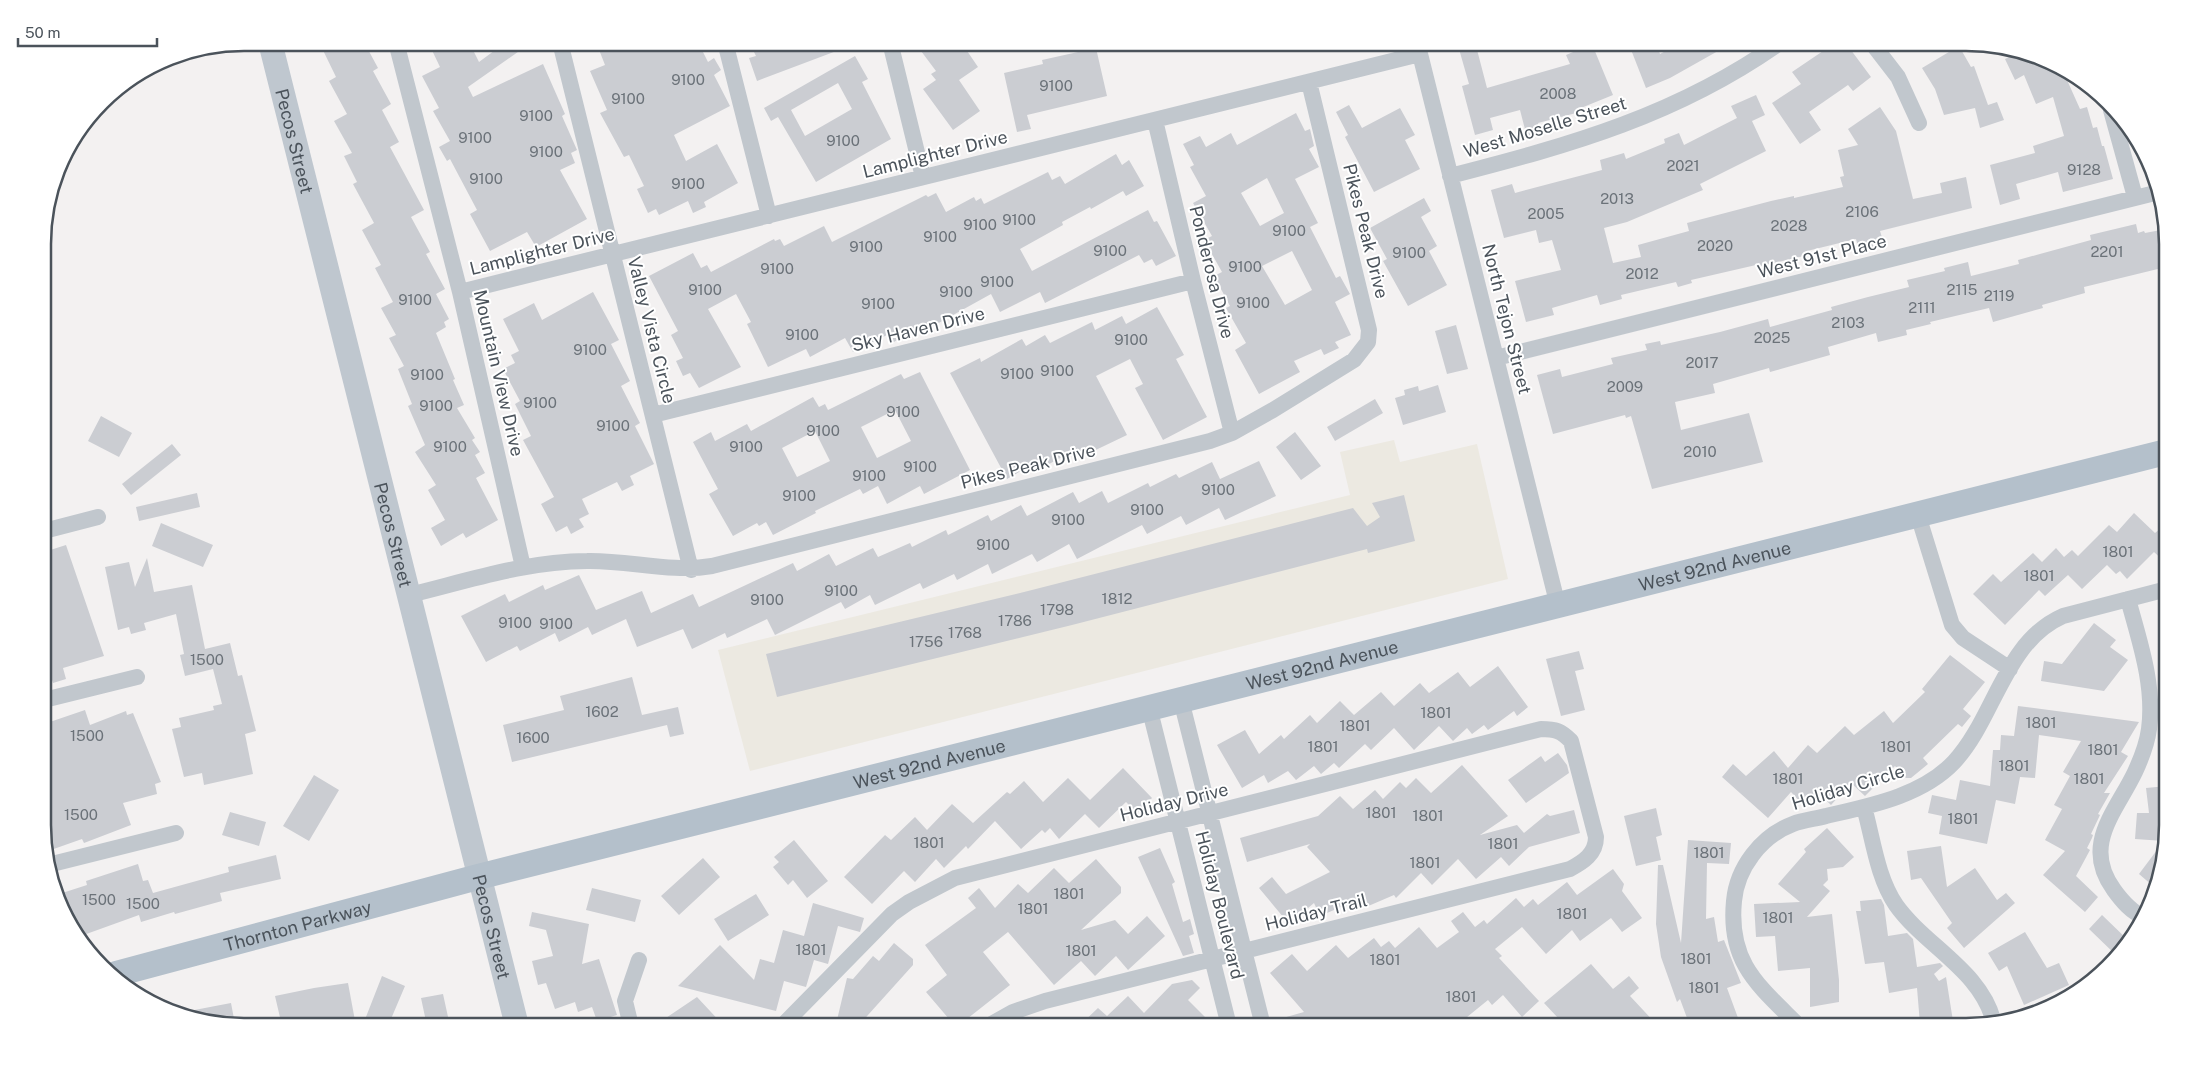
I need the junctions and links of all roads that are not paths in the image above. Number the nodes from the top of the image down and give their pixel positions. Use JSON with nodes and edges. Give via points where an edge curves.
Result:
{"nodes":[{"id":1,"x":272,"y":51,"type":"edge"},
{"id":2,"x":398,"y":51,"type":"edge"},
{"id":3,"x":562,"y":51,"type":"edge"},
{"id":4,"x":728,"y":51,"type":"edge"},
{"id":5,"x":892,"y":51,"type":"edge"},
{"id":6,"x":1408,"y":51,"type":"edge"},
{"id":7,"x":1419,"y":51,"type":"edge"},
{"id":8,"x":1769,"y":51,"type":"edge"},
{"id":9,"x":1878,"y":51,"type":"edge"},
{"id":10,"x":1309,"y":82,"type":"junction"},
{"id":11,"x":1154,"y":120,"type":"junction"},
{"id":12,"x":2114,"y":121,"type":"edge"},
{"id":13,"x":1919,"y":123,"type":"dead end"},
{"id":14,"x":1450,"y":176,"type":"junction"},
{"id":15,"x":923,"y":177,"type":"junction"},
{"id":16,"x":2152,"y":194,"type":"edge"},
{"id":17,"x":2135,"y":197,"type":"junction"},
{"id":18,"x":769,"y":216,"type":"junction"},
{"id":19,"x":613,"y":254,"type":"junction"},
{"id":20,"x":1193,"y":281,"type":"junction"},
{"id":21,"x":460,"y":292,"type":"junction"},
{"id":22,"x":1496,"y":358,"type":"junction"},
{"id":23,"x":653,"y":415,"type":"junction"},
{"id":24,"x":1232,"y":433,"type":"junction"},
{"id":25,"x":2159,"y":454,"type":"edge"},
{"id":26,"x":1918,"y":515,"type":"junction"},
{"id":27,"x":98,"y":517,"type":"dead end"},
{"id":28,"x":51,"y":529,"type":"edge"},
{"id":29,"x":523,"y":567,"type":"junction"},
{"id":30,"x":691,"y":570,"type":"junction"},
{"id":31,"x":2159,"y":591,"type":"edge"},
{"id":32,"x":409,"y":595,"type":"junction"},
{"id":33,"x":2128,"y":599,"type":"junction"},
{"id":34,"x":1558,"y":606,"type":"junction"},
{"id":35,"x":2010,"y":669,"type":"junction"},
{"id":36,"x":137,"y":677,"type":"dead end"},
{"id":37,"x":51,"y":698,"type":"edge"},
{"id":38,"x":1181,"y":700,"type":"junction"},
{"id":39,"x":1149,"y":707,"type":"junction"},
{"id":40,"x":1585,"y":791,"type":"joint"},
{"id":41,"x":1864,"y":807,"type":"junction"},
{"id":42,"x":1210,"y":814,"type":"junction"},
{"id":43,"x":1178,"y":822,"type":"junction"},
{"id":44,"x":176,"y":833,"type":"dead end"},
{"id":45,"x":55,"y":863,"type":"edge"},
{"id":46,"x":478,"y":877,"type":"junction"},
{"id":47,"x":2137,"y":913,"type":"edge"},
{"id":48,"x":1244,"y":951,"type":"junction"},
{"id":49,"x":1213,"y":959,"type":"junction"},
{"id":50,"x":639,"y":960,"type":"dead end"},
{"id":51,"x":120,"y":973,"type":"edge"},
{"id":52,"x":1992,"y":1016,"type":"edge"},
{"id":53,"x":514,"y":1018,"type":"edge"},
{"id":54,"x":629,"y":1018,"type":"edge"},
{"id":55,"x":790,"y":1018,"type":"edge"},
{"id":56,"x":1002,"y":1018,"type":"edge"},
{"id":57,"x":1228,"y":1018,"type":"edge"},
{"id":58,"x":1261,"y":1018,"type":"edge"},
{"id":59,"x":1790,"y":1018,"type":"edge"}],
"edges":[{"from":1,"to":32,"type":"main road","name":"Pecos Street"},
{"from":2,"to":21,"type":"street","name":"Mountain View Drive"},
{"from":3,"to":19,"type":"street","name":"Valley Vista Circle"},
{"from":4,"to":18,"type":"street"},
{"from":5,"to":15,"type":"street"},
{"from":6,"to":10,"type":"street","name":"Lamplighter Drive"},
{"from":7,"to":14,"type":"street","name":"North Tejon Street"},
{"from":8,"to":14,"type":"street","name":"West Moselle Street","via":[[1709,87],[1629,124],[1545,152]]},
{"from":9,"to":13,"type":"street","via":[[1898,77]]},
{"from":10,"to":11,"type":"street","name":"Lamplighter Drive"},
{"from":10,"to":24,"type":"street","name":"Pikes Peak Drive","via":[[1369,330],[1368,342],[1354,360]]},
{"from":11,"to":15,"type":"street","name":"Lamplighter Drive"},
{"from":11,"to":20,"type":"street","name":"Ponderosa Drive"},
{"from":12,"to":17,"type":"street"},
{"from":14,"to":22,"type":"street","name":"North Tejon Street"},
{"from":15,"to":18,"type":"street","name":"Lamplighter Drive"},
{"from":16,"to":17,"type":"street","name":"West 91st Place"},
{"from":17,"to":22,"type":"street","name":"West 91st Place"},
{"from":18,"to":19,"type":"street","name":"Lamplighter Drive"},
{"from":19,"to":21,"type":"street","name":"Lamplighter Drive"},
{"from":19,"to":23,"type":"street","name":"Valley Vista Circle"},
{"from":20,"to":23,"type":"street","name":"Sky Haven Drive"},
{"from":20,"to":24,"type":"street","name":"Ponderosa Drive"},
{"from":21,"to":29,"type":"street","name":"Mountain View Drive"},
{"from":22,"to":34,"type":"street","name":"North Tejon Street"},
{"from":23,"to":30,"type":"street","name":"Valley Vista Circle"},
{"from":24,"to":30,"type":"street","name":"Pikes Peak Drive"},
{"from":25,"to":26,"type":"main road","name":"West 92nd Avenue"},
{"from":26,"to":34,"type":"main road","name":"West 92nd Avenue"},
{"from":26,"to":35,"type":"street","via":[[1952,625],[1963,638]]},
{"from":27,"to":28,"type":"street"},
{"from":29,"to":30,"type":"street","name":"Pikes Peak Drive","via":[[552,562],[606,561]]},
{"from":29,"to":32,"type":"street","name":"Pikes Peak Drive"},
{"from":31,"to":33,"type":"street","name":"Holiday Circle"},
{"from":32,"to":46,"type":"main road","name":"Pecos Street"},
{"from":33,"to":35,"type":"street","name":"Holiday Circle","via":[[2063,616],[2047,624],[2031,639]]},
{"from":33,"to":47,"type":"street","via":[[2145,663],[2149,727],[2140,762],[2106,824],[2100,847],[2104,870],[2112,887],[2128,908]]},
{"from":34,"to":38,"type":"main road","name":"West 92nd Avenue"},
{"from":35,"to":41,"type":"street","name":"Holiday Circle","via":[[1977,729],[1954,762],[1908,792]]},
{"from":36,"to":37,"type":"street"},
{"from":38,"to":39,"type":"main road","name":"West 92nd Avenue"},
{"from":38,"to":42,"type":"street","name":"Holiday Boulevard"},
{"from":39,"to":43,"type":"street","name":"Holiday Boulevard"},
{"from":39,"to":46,"type":"main road","name":"West 92nd Avenue"},
{"from":40,"to":42,"type":"street","name":"Holiday Drive","via":[[1572,741],[1555,729]]},
{"from":40,"to":48,"type":"street","name":"Holiday Trail","via":[[1596,844],[1584,862],[1570,869]]},
{"from":41,"to":52,"type":"street","via":[[1886,889],[1896,906],[1975,984]]},
{"from":41,"to":59,"type":"street","name":"Holiday Circle","via":[[1793,824],[1776,833],[1746,862],[1735,888],[1732,918],[1739,956],[1758,984]]},
{"from":42,"to":43,"type":"street","name":"Holiday Drive"},
{"from":42,"to":48,"type":"street","name":"Holiday Boulevard"},
{"from":43,"to":49,"type":"street","name":"Holiday Boulevard"},
{"from":43,"to":55,"type":"street","name":"Holiday Drive","via":[[955,878],[934,887],[892,914]]},
{"from":44,"to":45,"type":"street"},
{"from":46,"to":51,"type":"main road","name":"Thornton Parkway"},
{"from":46,"to":53,"type":"main road","name":"Pecos Street"},
{"from":48,"to":49,"type":"street","name":"Holiday Trail"},
{"from":48,"to":58,"type":"street","name":"Holiday Boulevard"},
{"from":49,"to":56,"type":"street","name":"Holiday Trail","via":[[1045,1001]]},
{"from":49,"to":57,"type":"street","name":"Holiday Boulevard"},
{"from":50,"to":54,"type":"street","via":[[625,1002]]}]}
